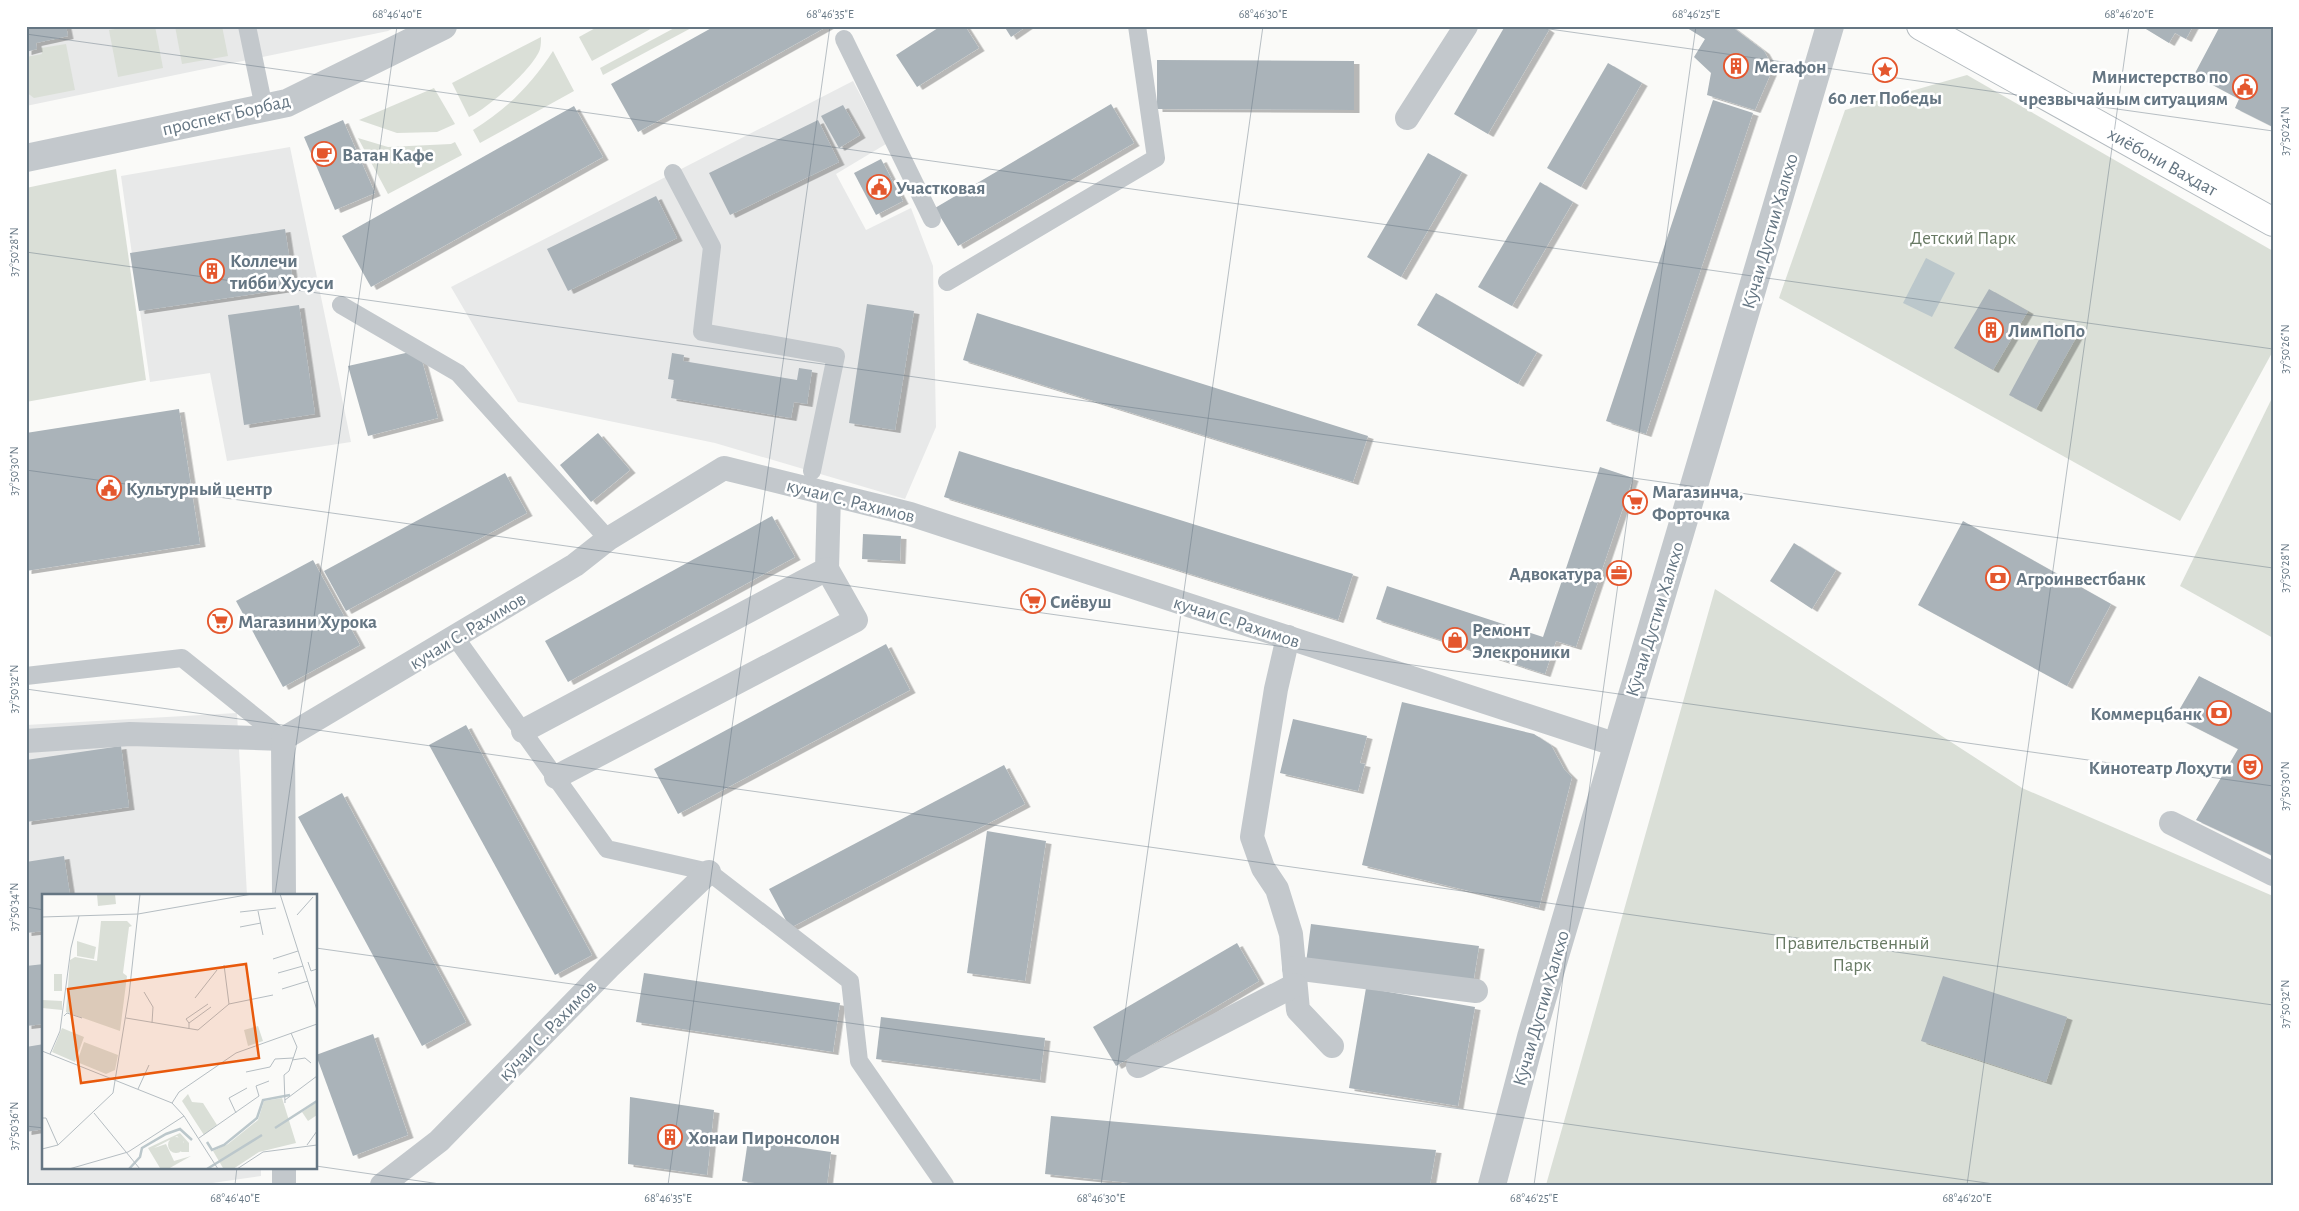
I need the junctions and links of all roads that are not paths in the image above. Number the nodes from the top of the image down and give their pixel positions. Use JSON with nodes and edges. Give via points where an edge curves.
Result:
{"nodes":[{"id":1,"x":247,"y":26,"type":"edge"},
{"id":2,"x":443,"y":26,"type":"edge"},
{"id":3,"x":1137,"y":26,"type":"edge"},
{"id":4,"x":1466,"y":26,"type":"edge"},
{"id":5,"x":1830,"y":26,"type":"edge"},
{"id":6,"x":1921,"y":26,"type":"edge"},
{"id":7,"x":844,"y":39,"type":"dead end"},
{"id":8,"x":264,"y":108,"type":"junction"},
{"id":9,"x":1407,"y":118,"type":"dead end"},
{"id":10,"x":26,"y":158,"type":"edge"},
{"id":11,"x":674,"y":173,"type":"dead end"},
{"id":12,"x":932,"y":219,"type":"dead end"},
{"id":13,"x":2273,"y":222,"type":"edge"},
{"id":14,"x":947,"y":282,"type":"dead end"},
{"id":15,"x":341,"y":305,"type":"dead end"},
{"id":16,"x":812,"y":471,"type":"dead end"},
{"id":17,"x":829,"y":494,"type":"junction"},
{"id":18,"x":608,"y":539,"type":"junction"},
{"id":19,"x":827,"y":568,"type":"junction"},
{"id":20,"x":455,"y":637,"type":"junction"},
{"id":21,"x":1288,"y":637,"type":"junction"},
{"id":22,"x":26,"y":676,"type":"edge"},
{"id":23,"x":523,"y":731,"type":"junction"},
{"id":24,"x":283,"y":739,"type":"junction"},
{"id":25,"x":26,"y":741,"type":"edge"},
{"id":26,"x":1617,"y":745,"type":"junction"},
{"id":27,"x":556,"y":777,"type":"junction"},
{"id":28,"x":2171,"y":823,"type":"dead end"},
{"id":29,"x":709,"y":872,"type":"junction"},
{"id":30,"x":2273,"y":874,"type":"edge"},
{"id":31,"x":284,"y":894,"type":"edge"},
{"id":32,"x":1295,"y":977,"type":"junction"},
{"id":33,"x":1476,"y":991,"type":"dead end"},
{"id":34,"x":1332,"y":1046,"type":"dead end"},
{"id":35,"x":1138,"y":1066,"type":"dead end"},
{"id":36,"x":284,"y":1168,"type":"edge"},
{"id":37,"x":284,"y":1185,"type":"edge"},
{"id":38,"x":382,"y":1185,"type":"edge"},
{"id":39,"x":945,"y":1185,"type":"edge"},
{"id":40,"x":1492,"y":1185,"type":"edge"}],
"edges":[{"from":1,"to":8,"type":"street"},
{"from":2,"to":8,"type":"street","name":"проспект Борбад","via":[[287,103]]},
{"from":3,"to":14,"type":"street","via":[[1156,158]]},
{"from":4,"to":9,"type":"street"},
{"from":5,"to":26,"type":"street","name":"Кӯчаи Дустии Халкхо"},
{"from":6,"to":13,"type":"main road","name":"хиёбони Ваҳдат"},
{"from":7,"to":12,"type":"street"},
{"from":8,"to":10,"type":"street","name":"проспект Борбад"},
{"from":11,"to":16,"type":"street","via":[[712,247],[702,332],[836,356]]},
{"from":15,"to":18,"type":"street","via":[[458,373]]},
{"from":17,"to":18,"type":"street","name":"кучаи С. Рахимов","via":[[724,468]]},
{"from":17,"to":19,"type":"street"},
{"from":17,"to":21,"type":"street","name":"кучаи С. Рахимов","via":[[910,514]]},
{"from":18,"to":20,"type":"street","name":"кучаи С. Рахимов","via":[[575,565]]},
{"from":19,"to":23,"type":"street"},
{"from":19,"to":27,"type":"street","via":[[856,620]]},
{"from":20,"to":23,"type":"street"},
{"from":20,"to":24,"type":"street","name":"кучаи С. Рахимов"},
{"from":21,"to":26,"type":"street","name":"кучаи С. Рахимов"},
{"from":21,"to":32,"type":"street","via":[[1276,689],[1252,837],[1264,868],[1277,889],[1291,934]]},
{"from":22,"to":24,"type":"street","via":[[182,658]]},
{"from":23,"to":27,"type":"street"},
{"from":24,"to":25,"type":"street","via":[[130,734]]},
{"from":24,"to":31,"type":"street"},
{"from":26,"to":40,"type":"street","name":"Кӯчаи Дустии Халкхо","via":[[1531,1036]]},
{"from":27,"to":29,"type":"street","via":[[607,849]]},
{"from":28,"to":30,"type":"street"},
{"from":29,"to":38,"type":"street","name":"кӯчаи С. Рахимов","via":[[609,967],[439,1141]]},
{"from":29,"to":39,"type":"street","via":[[850,981],[860,1061]]},
{"from":32,"to":33,"type":"street"},
{"from":32,"to":34,"type":"street","via":[[1298,1010]]},
{"from":32,"to":35,"type":"street"},
{"from":36,"to":37,"type":"street"}]}
